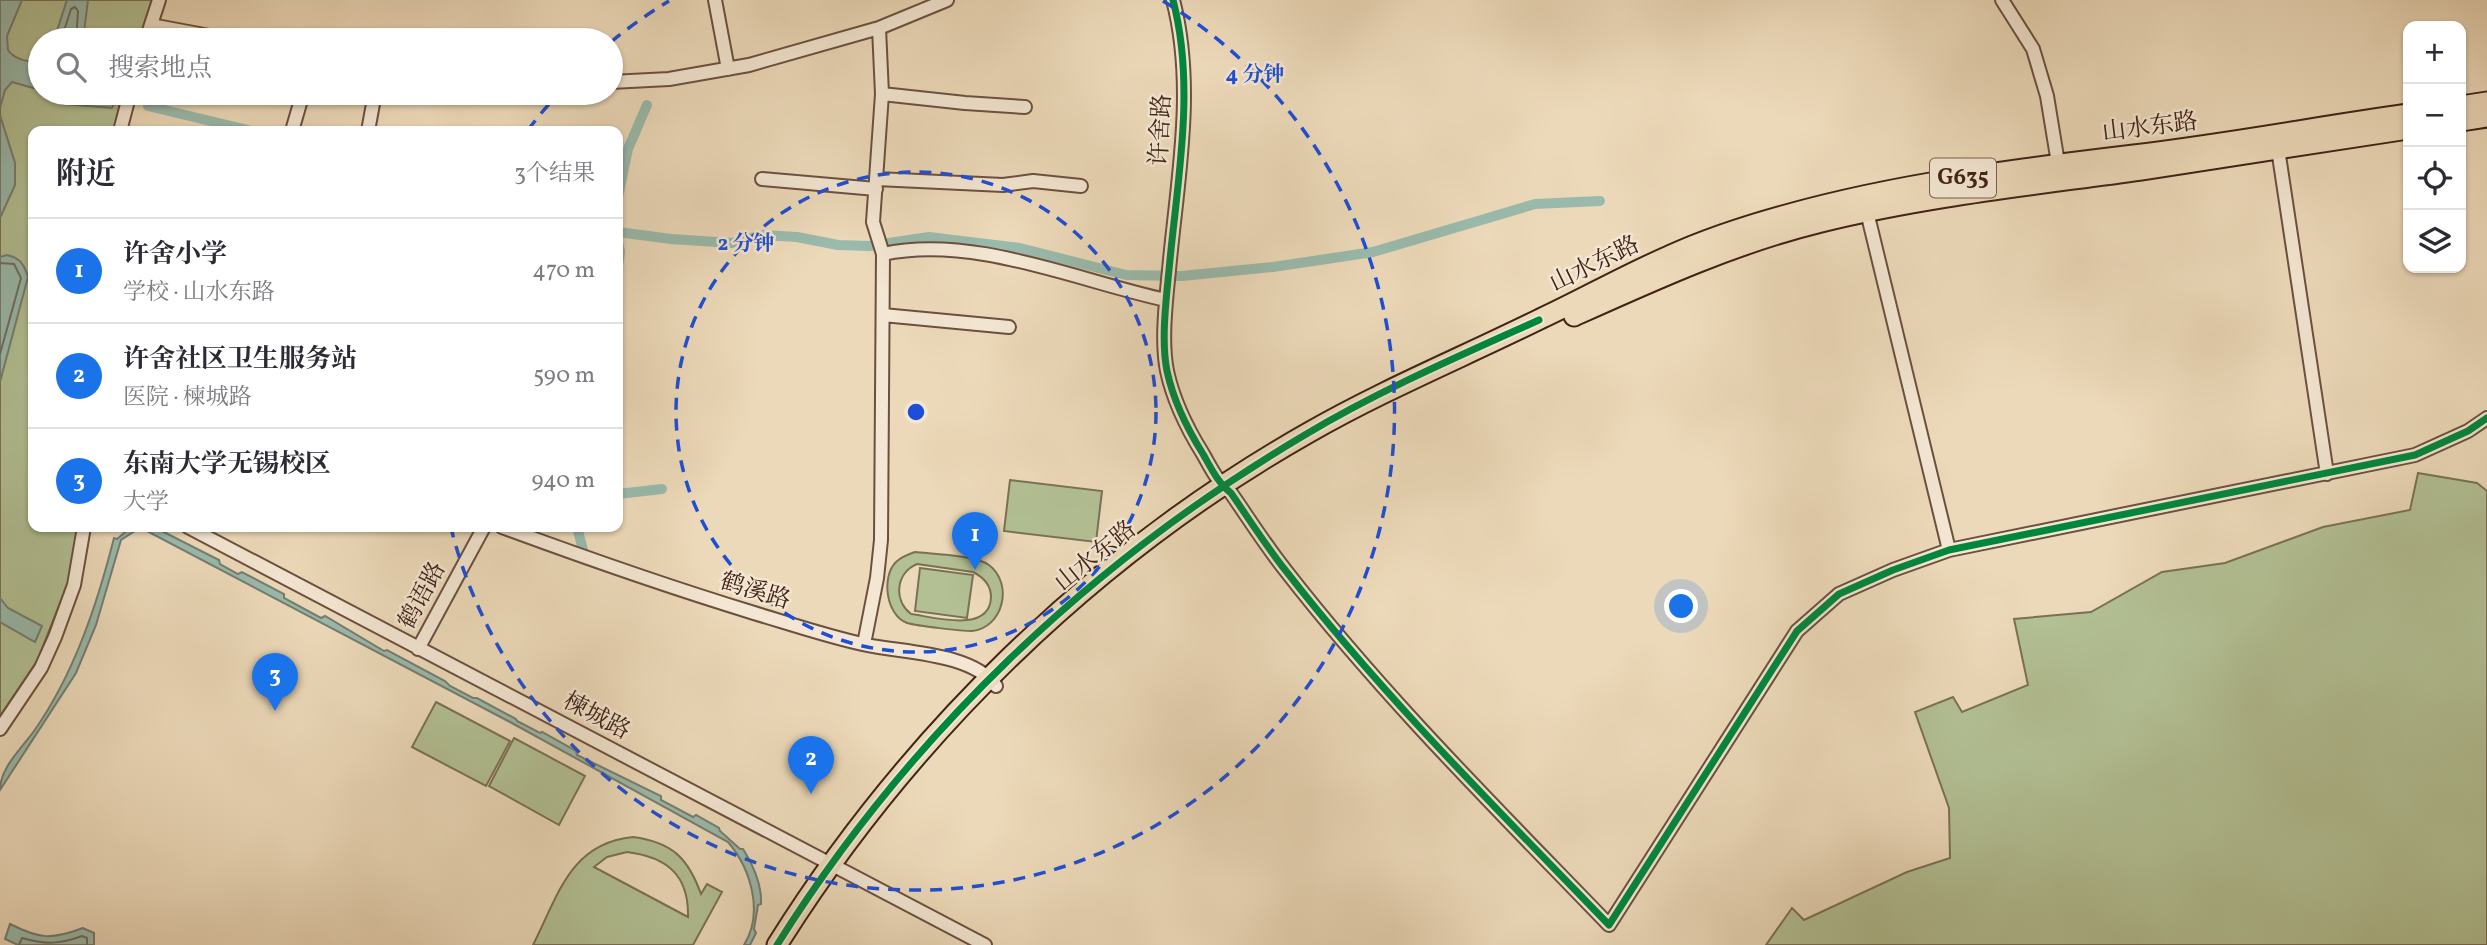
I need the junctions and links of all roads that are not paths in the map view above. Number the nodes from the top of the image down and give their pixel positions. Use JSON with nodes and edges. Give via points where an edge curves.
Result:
{"nodes":[{"id":1,"x":159,"y":0,"type":"edge"},
{"id":2,"x":715,"y":0,"type":"edge"},
{"id":3,"x":947,"y":0,"type":"edge"},
{"id":4,"x":1173,"y":0,"type":"edge"},
{"id":5,"x":2002,"y":0,"type":"edge"},
{"id":6,"x":151,"y":26,"type":"joint"},
{"id":7,"x":162,"y":28,"type":"edge"},
{"id":8,"x":879,"y":29,"type":"junction"},
{"id":9,"x":728,"y":69,"type":"junction"},
{"id":10,"x":623,"y":81,"type":"edge"},
{"id":11,"x":882,"y":94,"type":"junction"},
{"id":12,"x":2487,"y":102,"type":"edge"},
{"id":13,"x":127,"y":105,"type":"edge"},
{"id":14,"x":300,"y":105,"type":"edge"},
{"id":15,"x":373,"y":105,"type":"edge"},
{"id":16,"x":2466,"y":105,"type":"edge"},
{"id":17,"x":1025,"y":107,"type":"dead end"},
{"id":18,"x":2403,"y":115,"type":"edge"},
{"id":19,"x":2487,"y":117,"type":"edge"},
{"id":20,"x":2466,"y":120,"type":"edge"},
{"id":21,"x":121,"y":126,"type":"edge"},
{"id":22,"x":293,"y":126,"type":"edge"},
{"id":23,"x":370,"y":126,"type":"edge"},
{"id":24,"x":2403,"y":130,"type":"edge"},
{"id":25,"x":2278,"y":149,"type":"junction"},
{"id":26,"x":2059,"y":172,"type":"junction"},
{"id":27,"x":762,"y":179,"type":"dead end"},
{"id":28,"x":877,"y":184,"type":"junction"},
{"id":29,"x":1081,"y":186,"type":"dead end"},
{"id":30,"x":1867,"y":212,"type":"junction"},
{"id":31,"x":883,"y":253,"type":"junction"},
{"id":32,"x":1166,"y":296,"type":"junction"},
{"id":33,"x":883,"y":315,"type":"junction"},
{"id":34,"x":1009,"y":327,"type":"dead end"},
{"id":35,"x":2487,"y":418,"type":"edge"},
{"id":36,"x":2327,"y":474,"type":"junction"},
{"id":37,"x":1226,"y":489,"type":"junction"},
{"id":38,"x":83,"y":532,"type":"edge"},
{"id":39,"x":197,"y":532,"type":"edge"},
{"id":40,"x":481,"y":532,"type":"edge"},
{"id":41,"x":516,"y":532,"type":"edge"},
{"id":42,"x":1950,"y":550,"type":"junction"},
{"id":43,"x":864,"y":644,"type":"junction"},
{"id":44,"x":418,"y":649,"type":"junction"},
{"id":45,"x":993,"y":682,"type":"junction"},
{"id":46,"x":0,"y":729,"type":"edge"},
{"id":47,"x":836,"y":866,"type":"junction"},
{"id":48,"x":777,"y":945,"type":"edge"},
{"id":49,"x":787,"y":945,"type":"edge"},
{"id":50,"x":985,"y":945,"type":"edge"}],
"edges":[{"from":1,"to":6,"type":"street"},
{"from":2,"to":9,"type":"street"},
{"from":3,"to":8,"type":"street"},
{"from":4,"to":32,"type":"street","name":"许舍路","via":[[1184,71],[1182,143]]},
{"from":5,"to":26,"type":"street","via":[[2033,49],[2047,96]]},
{"from":6,"to":7,"type":"street"},
{"from":8,"to":9,"type":"street"},
{"from":8,"to":11,"type":"street"},
{"from":9,"to":10,"type":"street"},
{"from":11,"to":17,"type":"street"},
{"from":11,"to":28,"type":"street"},
{"from":12,"to":16,"type":"highway"},
{"from":13,"to":21,"type":"street"},
{"from":14,"to":22,"type":"street"},
{"from":15,"to":23,"type":"street"},
{"from":18,"to":26,"type":"highway","name":"山水东路","number":"G635","via":[[2150,153]]},
{"from":19,"to":20,"type":"highway"},
{"from":24,"to":25,"type":"highway","name":"山水东路","number":"G635"},
{"from":25,"to":26,"type":"highway","name":"山水东路","number":"G635"},
{"from":25,"to":36,"type":"street"},
{"from":26,"to":30,"type":"highway","name":"山水东路","number":"G635"},
{"from":26,"to":37,"type":"highway","name":"山水东路","number":"G635","via":[[1897,189],[1819,206],[1671,254],[1364,402],[1303,436]]},
{"from":27,"to":28,"type":"street"},
{"from":28,"to":29,"type":"street","via":[[1033,181]]},
{"from":28,"to":31,"type":"street","via":[[874,223]]},
{"from":30,"to":37,"type":"highway","name":"山水东路","number":"G635","via":[[1761,239],[1676,270],[1359,416]]},
{"from":30,"to":42,"type":"street"},
{"from":31,"to":32,"type":"street","via":[[908,248],[969,252]]},
{"from":31,"to":33,"type":"street"},
{"from":32,"to":37,"type":"street","name":"许舍路","via":[[1167,370],[1197,444]]},
{"from":33,"to":34,"type":"street"},
{"from":33,"to":43,"type":"street","via":[[881,540]]},
{"from":35,"to":36,"type":"street","via":[[2415,455]]},
{"from":36,"to":42,"type":"street"},
{"from":37,"to":42,"type":"street","name":"许舍路","via":[[1285,570],[1437,748],[1609,925],[1797,631],[1839,594]]},
{"from":37,"to":45,"type":"highway","name":"山水东路","number":"G635"},
{"from":38,"to":46,"type":"street","via":[[74,585],[55,636],[41,668]]},
{"from":39,"to":44,"type":"street","name":"楝城路"},
{"from":40,"to":44,"type":"street","name":"鹤语路"},
{"from":41,"to":43,"type":"street","name":"鹤溪路","via":[[656,583]]},
{"from":43,"to":45,"type":"street","name":"鹤溪路","via":[[965,663]]},
{"from":44,"to":47,"type":"street","name":"楝城路"},
{"from":45,"to":47,"type":"highway","name":"山水东路","number":"G635"},
{"from":47,"to":48,"type":"highway","name":"山水东路","number":"G635"},
{"from":47,"to":49,"type":"highway","name":"山水东路","number":"G635"},
{"from":47,"to":50,"type":"street","name":"楝城路"}]}
